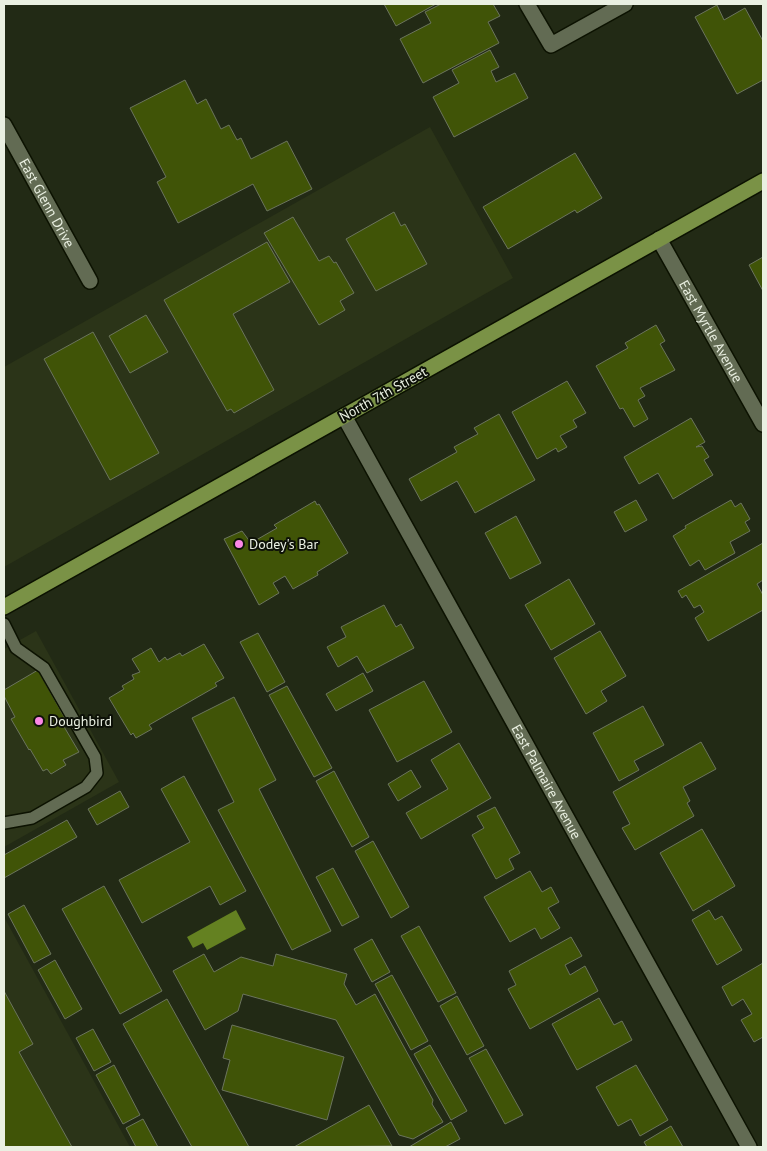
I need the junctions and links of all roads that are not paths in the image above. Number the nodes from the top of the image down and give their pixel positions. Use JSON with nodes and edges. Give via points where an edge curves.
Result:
{"nodes":[{"id":1,"x":527,"y":4,"type":"edge"},
{"id":2,"x":625,"y":4,"type":"edge"},
{"id":3,"x":4,"y":125,"type":"edge"},
{"id":4,"x":763,"y":181,"type":"edge"},
{"id":5,"x":658,"y":239,"type":"junction"},
{"id":6,"x":90,"y":281,"type":"dead end"},
{"id":7,"x":344,"y":416,"type":"junction"},
{"id":8,"x":763,"y":424,"type":"edge"},
{"id":9,"x":4,"y":607,"type":"edge"},
{"id":10,"x":4,"y":624,"type":"edge"},
{"id":11,"x":4,"y":823,"type":"edge"},
{"id":12,"x":749,"y":1147,"type":"edge"}],
"edges":[{"from":1,"to":2,"type":"street","via":[[551,45]]},
{"from":3,"to":6,"type":"street","name":"East Glenn Drive"},
{"from":4,"to":5,"type":"main road","name":"North 7th Street"},
{"from":5,"to":7,"type":"main road","name":"North 7th Street"},
{"from":5,"to":8,"type":"street","name":"East Myrtle Avenue"},
{"from":7,"to":9,"type":"main road","name":"North 7th Street"},
{"from":7,"to":12,"type":"street","name":"East Palmaire Avenue"},
{"from":10,"to":11,"type":"lane","via":[[16,648],[44,668],[95,758],[97,773],[86,787],[32,818]]}]}
